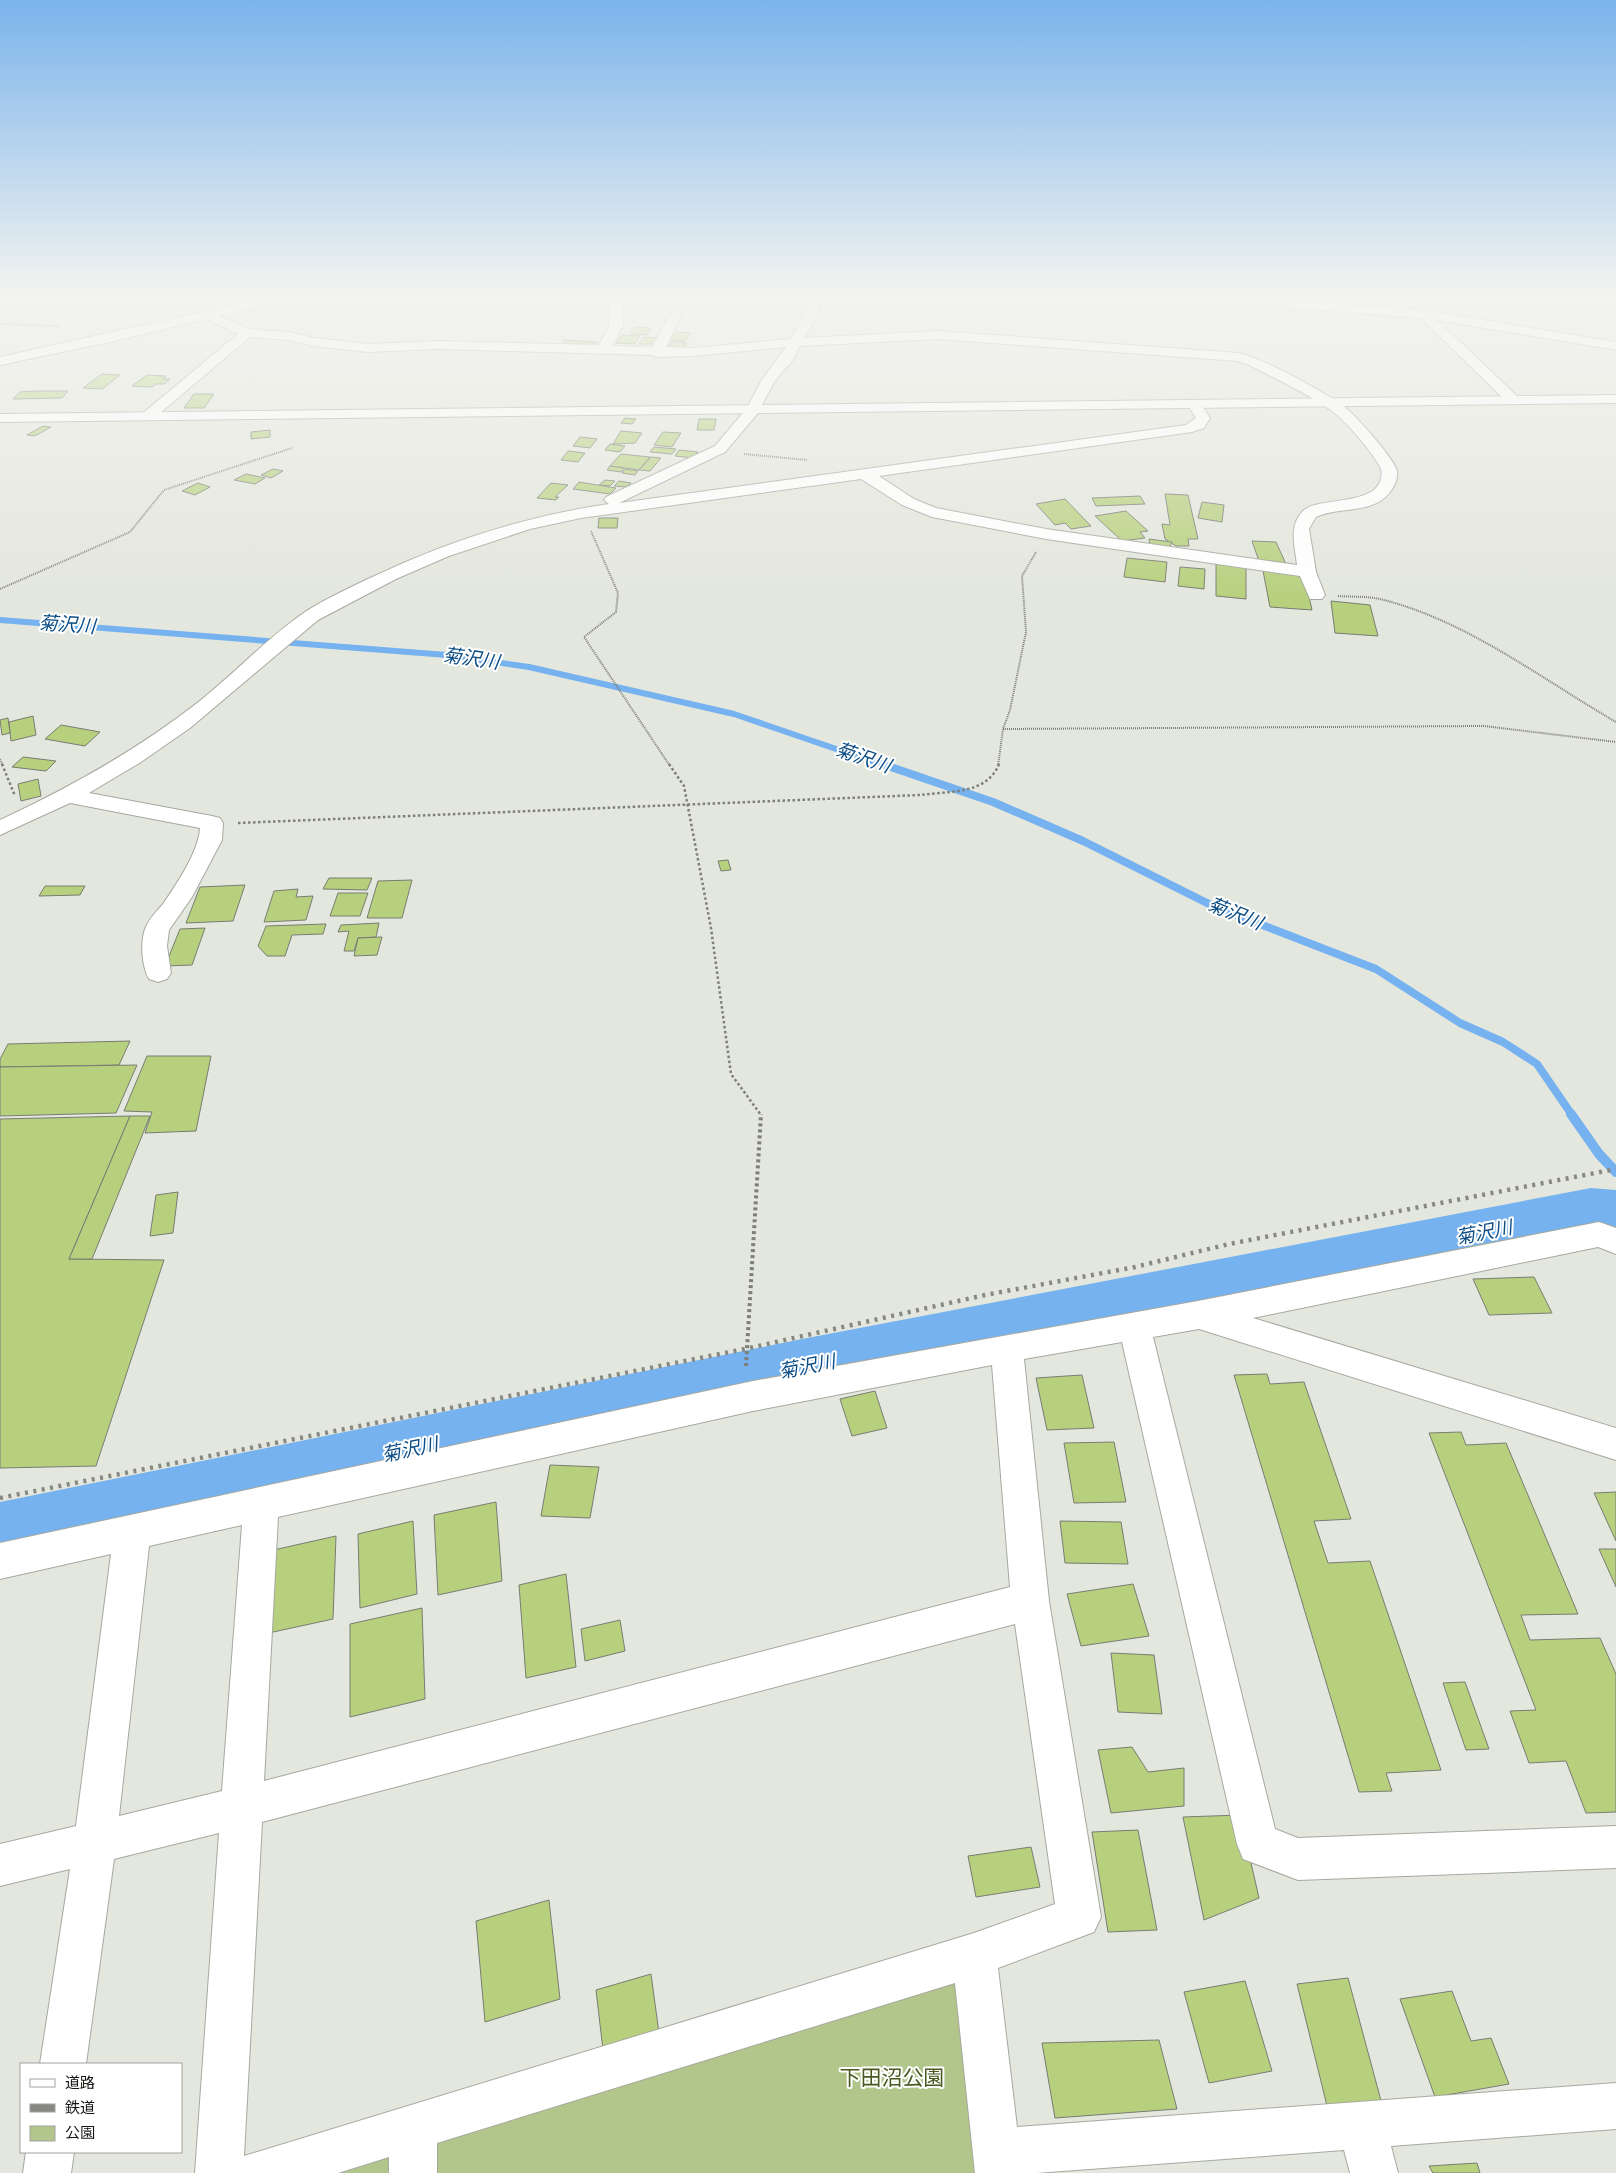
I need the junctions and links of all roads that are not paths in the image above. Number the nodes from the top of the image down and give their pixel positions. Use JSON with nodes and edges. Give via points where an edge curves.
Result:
{"nodes":[{"id":1,"x":169,"y":397,"type":"edge"},
{"id":2,"x":760,"y":397,"type":"edge"},
{"id":3,"x":1320,"y":397,"type":"edge"},
{"id":4,"x":1510,"y":397,"type":"edge"},
{"id":5,"x":1616,"y":399,"type":"edge"},
{"id":6,"x":1513,"y":400,"type":"junction"},
{"id":7,"x":1328,"y":402,"type":"junction"},
{"id":8,"x":1194,"y":404,"type":"junction"},
{"id":9,"x":754,"y":409,"type":"junction"},
{"id":10,"x":148,"y":416,"type":"junction"},
{"id":11,"x":0,"y":418,"type":"edge"},
{"id":12,"x":863,"y":473,"type":"junction"},
{"id":13,"x":581,"y":513,"type":"junction"},
{"id":14,"x":1307,"y":572,"type":"junction"},
{"id":15,"x":1316,"y":595,"type":"road end"},
{"id":16,"x":70,"y":796,"type":"junction"},
{"id":17,"x":0,"y":828,"type":"edge"},
{"id":18,"x":158,"y":973,"type":"dead end"},
{"id":19,"x":1616,"y":1241,"type":"edge"},
{"id":20,"x":1198,"y":1315,"type":"junction"},
{"id":21,"x":1135,"y":1327,"type":"junction"},
{"id":22,"x":1008,"y":1348,"type":"junction"},
{"id":23,"x":1616,"y":1444,"type":"edge"},
{"id":24,"x":261,"y":1503,"type":"junction"},
{"id":25,"x":132,"y":1533,"type":"junction"},
{"id":26,"x":0,"y":1561,"type":"edge"},
{"id":27,"x":1030,"y":1601,"type":"junction"},
{"id":28,"x":242,"y":1807,"type":"junction"},
{"id":29,"x":95,"y":1842,"type":"junction"},
{"id":30,"x":1616,"y":1847,"type":"edge"},
{"id":31,"x":0,"y":1865,"type":"edge"},
{"id":32,"x":974,"y":1955,"type":"junction"},
{"id":33,"x":63,"y":2063,"type":"edge"},
{"id":34,"x":1616,"y":2106,"type":"edge"},
{"id":35,"x":1362,"y":2125,"type":"junction"},
{"id":36,"x":413,"y":2126,"type":"junction"},
{"id":37,"x":50,"y":2153,"type":"edge"},
{"id":38,"x":998,"y":2162,"type":"edge"},
{"id":39,"x":47,"y":2173,"type":"edge"},
{"id":40,"x":219,"y":2173,"type":"edge"},
{"id":41,"x":260,"y":2173,"type":"edge"},
{"id":42,"x":413,"y":2173,"type":"edge"},
{"id":43,"x":1374,"y":2173,"type":"edge"}],
"edges":[{"from":1,"to":10,"type":"street"},
{"from":2,"to":9,"type":"street"},
{"from":3,"to":7,"type":"street"},
{"from":4,"to":6,"type":"street"},
{"from":5,"to":6,"type":"street"},
{"from":6,"to":7,"type":"street"},
{"from":7,"to":8,"type":"street"},
{"from":7,"to":14,"type":"street","via":[[1367,438],[1389,470],[1389,480],[1383,490],[1366,502],[1309,514],[1301,529]]},
{"from":8,"to":9,"type":"street"},
{"from":8,"to":12,"type":"street","via":[[1203,418],[1202,422],[1186,429]]},
{"from":9,"to":10,"type":"street"},
{"from":9,"to":13,"type":"street","via":[[720,448]]},
{"from":10,"to":11,"type":"street"},
{"from":12,"to":13,"type":"street"},
{"from":12,"to":14,"type":"street","via":[[908,502],[932,512],[1046,534]]},
{"from":13,"to":16,"type":"street","via":[[523,525],[476,540],[352,594],[306,620],[206,706],[156,742]]},
{"from":14,"to":15,"type":"street"},
{"from":16,"to":17,"type":"street"},
{"from":16,"to":18,"type":"street","via":[[212,823],[211,840],[180,897],[157,929]]},
{"from":19,"to":20,"type":"street","via":[[1599,1234]]},
{"from":20,"to":21,"type":"street"},
{"from":20,"to":23,"type":"street"},
{"from":21,"to":22,"type":"street"},
{"from":21,"to":30,"type":"street","via":[[1258,1844],[1298,1859]]},
{"from":22,"to":24,"type":"street","via":[[753,1396]]},
{"from":22,"to":27,"type":"street"},
{"from":24,"to":25,"type":"street"},
{"from":24,"to":28,"type":"street"},
{"from":25,"to":26,"type":"street"},
{"from":25,"to":29,"type":"street"},
{"from":27,"to":28,"type":"street"},
{"from":27,"to":32,"type":"street","via":[[1080,1917]]},
{"from":28,"to":29,"type":"street"},
{"from":28,"to":40,"type":"street"},
{"from":29,"to":31,"type":"street"},
{"from":29,"to":33,"type":"street"},
{"from":32,"to":36,"type":"street"},
{"from":32,"to":38,"type":"street"},
{"from":34,"to":35,"type":"street"},
{"from":35,"to":38,"type":"street"},
{"from":35,"to":43,"type":"street"},
{"from":36,"to":41,"type":"street"},
{"from":36,"to":42,"type":"street"},
{"from":37,"to":39,"type":"street"}]}
